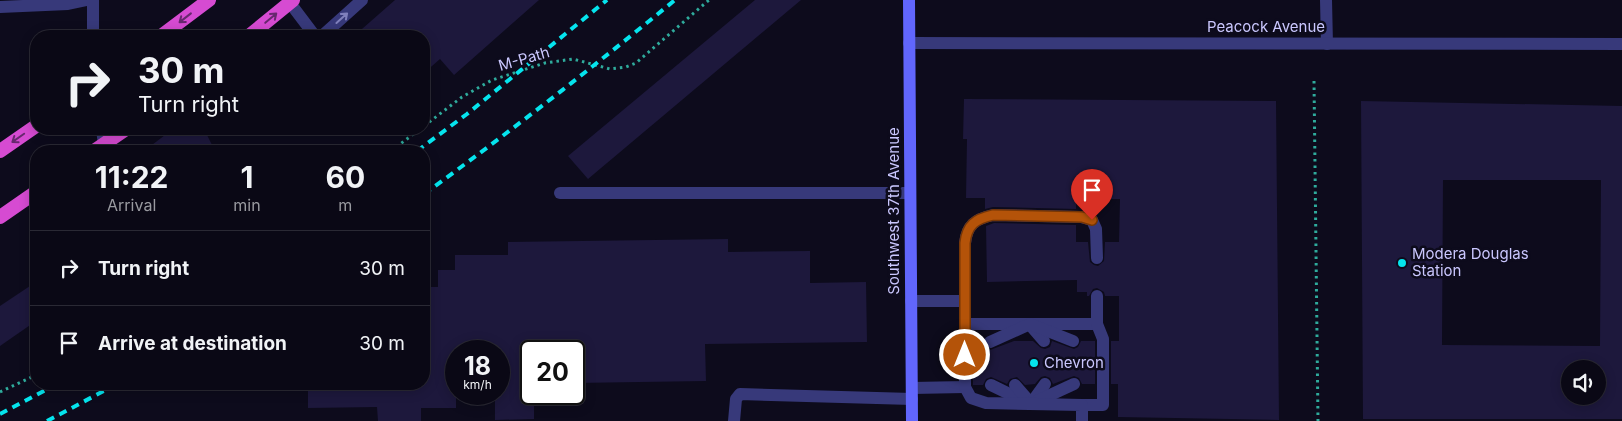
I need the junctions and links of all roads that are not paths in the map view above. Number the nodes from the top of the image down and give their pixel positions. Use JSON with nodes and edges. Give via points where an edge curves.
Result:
{"nodes":[{"id":1,"x":87,"y":0,"type":"edge"},
{"id":2,"x":93,"y":0,"type":"edge"},
{"id":3,"x":208,"y":0,"type":"edge"},
{"id":4,"x":362,"y":0,"type":"edge"},
{"id":5,"x":909,"y":0,"type":"edge"},
{"id":6,"x":1326,"y":0,"type":"edge"},
{"id":7,"x":292,"y":1,"type":"edge"},
{"id":8,"x":0,"y":8,"type":"edge"},
{"id":9,"x":93,"y":30,"type":"edge"},
{"id":10,"x":169,"y":30,"type":"edge"},
{"id":11,"x":256,"y":30,"type":"edge"},
{"id":12,"x":311,"y":30,"type":"edge"},
{"id":13,"x":329,"y":30,"type":"edge"},
{"id":14,"x":910,"y":43,"type":"junction"},
{"id":15,"x":1327,"y":44,"type":"junction"},
{"id":16,"x":1622,"y":44,"type":"edge"},
{"id":17,"x":30,"y":130,"type":"edge"},
{"id":18,"x":117,"y":135,"type":"edge"},
{"id":19,"x":103,"y":145,"type":"edge"},
{"id":20,"x":0,"y":151,"type":"edge"},
{"id":21,"x":910,"y":193,"type":"junction"},
{"id":22,"x":560,"y":194,"type":"dead end"},
{"id":23,"x":30,"y":196,"type":"edge"},
{"id":24,"x":0,"y":217,"type":"edge"},
{"id":25,"x":1097,"y":258,"type":"dead end"},
{"id":26,"x":1097,"y":296,"type":"dead end"},
{"id":27,"x":911,"y":301,"type":"junction"},
{"id":28,"x":965,"y":302,"type":"junction"},
{"id":29,"x":965,"y":324,"type":"junction"},
{"id":30,"x":1030,"y":324,"type":"junction"},
{"id":31,"x":1097,"y":324,"type":"junction"},
{"id":32,"x":1044,"y":341,"type":"dead end"},
{"id":33,"x":1073,"y":341,"type":"dead end"},
{"id":34,"x":990,"y":342,"type":"dead end"},
{"id":35,"x":1014,"y":342,"type":"dead end"},
{"id":36,"x":1045,"y":384,"type":"dead end"},
{"id":37,"x":1074,"y":384,"type":"dead end"},
{"id":38,"x":991,"y":385,"type":"dead end"},
{"id":39,"x":1015,"y":385,"type":"dead end"},
{"id":40,"x":965,"y":387,"type":"junction"},
{"id":41,"x":912,"y":393,"type":"junction"},
{"id":42,"x":1031,"y":404,"type":"junction"},
{"id":43,"x":1082,"y":405,"type":"junction"},
{"id":44,"x":734,"y":421,"type":"edge"},
{"id":45,"x":912,"y":421,"type":"edge"},
{"id":46,"x":1082,"y":421,"type":"edge"}],
"edges":[{"from":1,"to":8,"type":"street"},
{"from":2,"to":9,"type":"street"},
{"from":3,"to":10,"type":"highway","one_way":true},
{"from":13,"to":4,"type":"street","one_way":true},
{"from":5,"to":14,"type":"main road","name":"Southwest 37th Avenue"},
{"from":6,"to":15,"type":"street"},
{"from":11,"to":7,"type":"highway","one_way":true},
{"from":7,"to":12,"type":"street"},
{"from":14,"to":15,"type":"street","name":"Peacock Avenue"},
{"from":14,"to":21,"type":"main road","name":"Southwest 37th Avenue"},
{"from":15,"to":16,"type":"street","name":"Peacock Avenue"},
{"from":17,"to":20,"type":"highway","one_way":true},
{"from":18,"to":19,"type":"highway"},
{"from":21,"to":22,"type":"street"},
{"from":21,"to":27,"type":"main road","name":"Southwest 37th Avenue"},
{"from":23,"to":24,"type":"highway"},
{"from":25,"to":28,"type":"street","via":[[1096,229],[1092,220],[1072,216],[983,217],[966,231]]},
{"from":26,"to":31,"type":"street"},
{"from":27,"to":28,"type":"street"},
{"from":27,"to":41,"type":"main road","name":"Southwest 37th Avenue"},
{"from":28,"to":29,"type":"street"},
{"from":29,"to":30,"type":"street"},
{"from":29,"to":40,"type":"street"},
{"from":30,"to":31,"type":"street"},
{"from":30,"to":32,"type":"street"},
{"from":30,"to":33,"type":"street"},
{"from":30,"to":34,"type":"street"},
{"from":30,"to":35,"type":"street"},
{"from":31,"to":43,"type":"street","via":[[1103,339],[1103,405]]},
{"from":36,"to":42,"type":"street"},
{"from":37,"to":42,"type":"street"},
{"from":38,"to":42,"type":"street"},
{"from":39,"to":42,"type":"street"},
{"from":40,"to":41,"type":"street"},
{"from":40,"to":42,"type":"street","via":[[971,398],[986,403]]},
{"from":41,"to":44,"type":"street","via":[[740,394],[736,399]]},
{"from":41,"to":45,"type":"main road","name":"Southwest 37th Avenue"},
{"from":42,"to":43,"type":"street"},
{"from":43,"to":46,"type":"street"}]}
